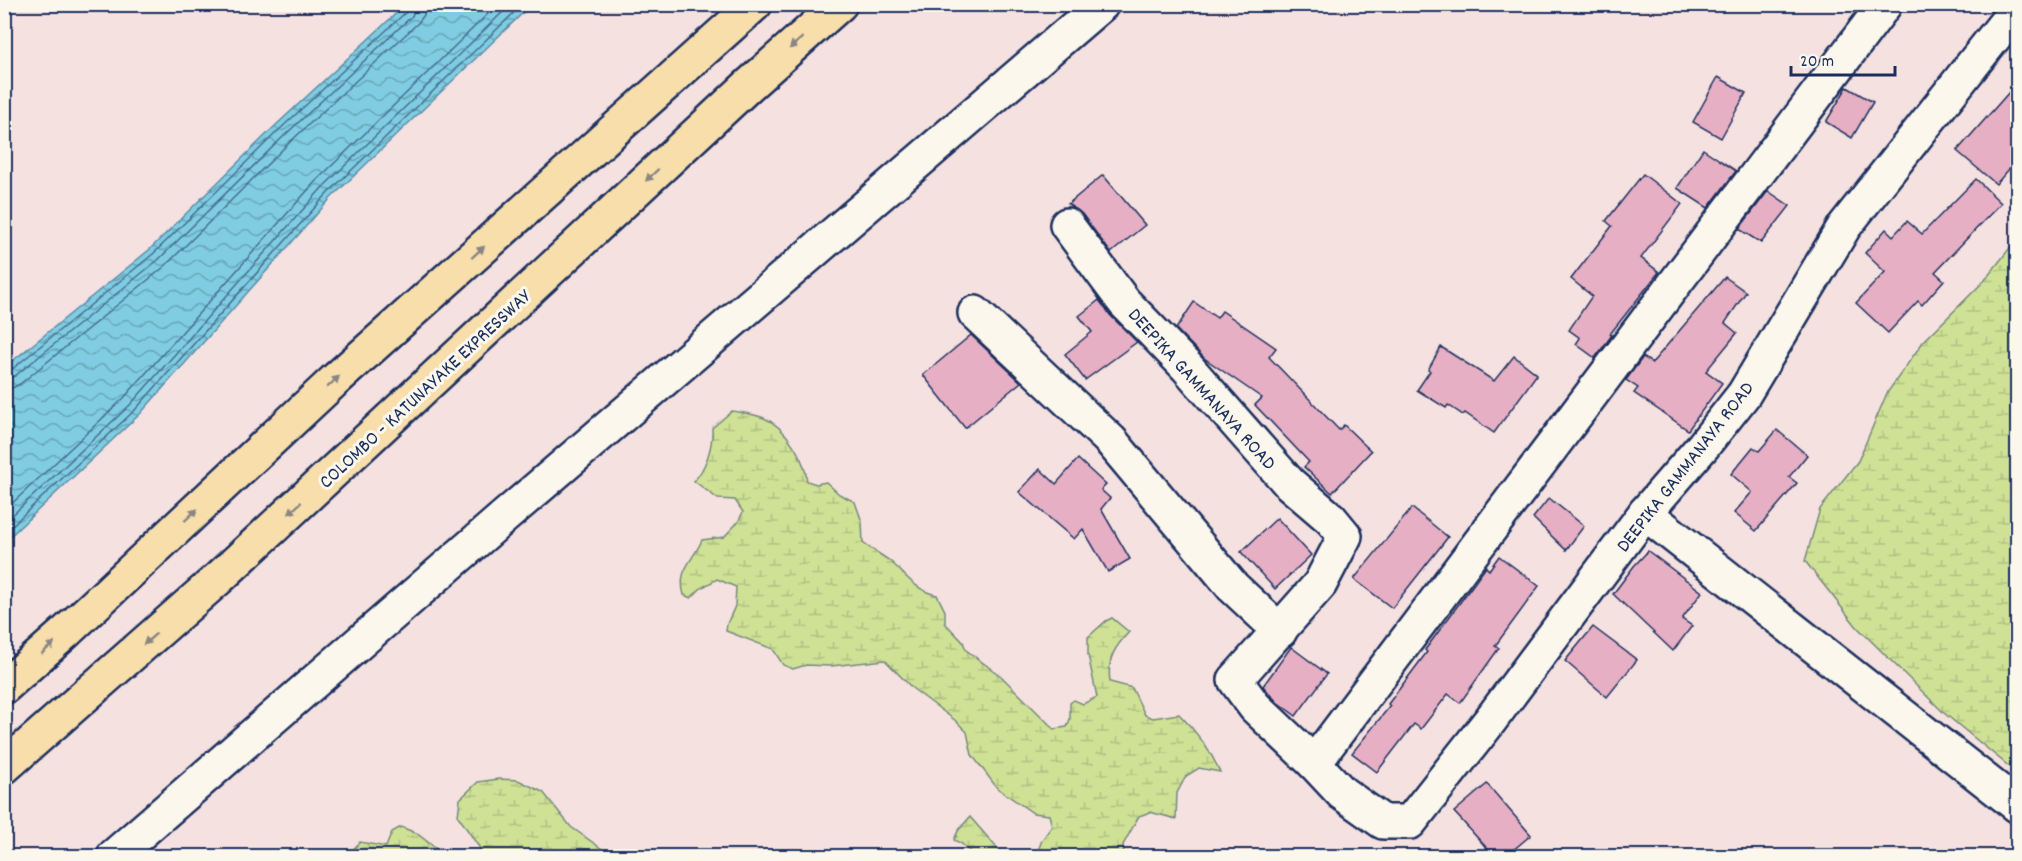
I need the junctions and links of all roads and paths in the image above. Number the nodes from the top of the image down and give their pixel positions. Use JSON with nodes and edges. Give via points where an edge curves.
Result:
{"nodes":[{"id":1,"x":755,"y":4,"type":"edge"},
{"id":2,"x":840,"y":4,"type":"edge"},
{"id":3,"x":1102,"y":4,"type":"edge"},
{"id":4,"x":1885,"y":4,"type":"edge"},
{"id":5,"x":2018,"y":7,"type":"edge"},
{"id":6,"x":1067,"y":225,"type":"dead end"},
{"id":7,"x":975,"y":313,"type":"dead end"},
{"id":8,"x":1645,"y":513,"type":"junction"},
{"id":9,"x":1280,"y":631,"type":"junction"},
{"id":10,"x":4,"y":687,"type":"edge"},
{"id":11,"x":1314,"y":762,"type":"junction"},
{"id":12,"x":4,"y":767,"type":"edge"},
{"id":13,"x":2018,"y":806,"type":"edge"},
{"id":14,"x":114,"y":856,"type":"edge"}],
"edges":[{"from":10,"to":1,"type":"highway","one_way":true,"via":[[343,373]]},
{"from":2,"to":12,"type":"highway","name":"COLOMBO - KATUNAYAKE EXPRESSWAY","one_way":true,"via":[[220,577]]},
{"from":3,"to":14,"type":"street"},
{"from":4,"to":11,"type":"street"},
{"from":5,"to":8,"type":"street","name":"DEEPIKA GAMMANAYA ROAD","via":[[1844,227],[1744,394]]},
{"from":6,"to":9,"type":"street","name":"DEEPIKA GAMMANAYA ROAD","via":[[1124,302],[1289,483],[1345,536],[1320,584]]},
{"from":7,"to":9,"type":"street","via":[[1111,441],[1233,587]]},
{"from":8,"to":11,"type":"street","name":"DEEPIKA GAMMANAYA ROAD","via":[[1410,822],[1383,822],[1342,793]]},
{"from":8,"to":13,"type":"street"},
{"from":9,"to":11,"type":"street","name":"DEEPIKA GAMMANAYA ROAD","via":[[1235,680],[1255,706]]}]}
